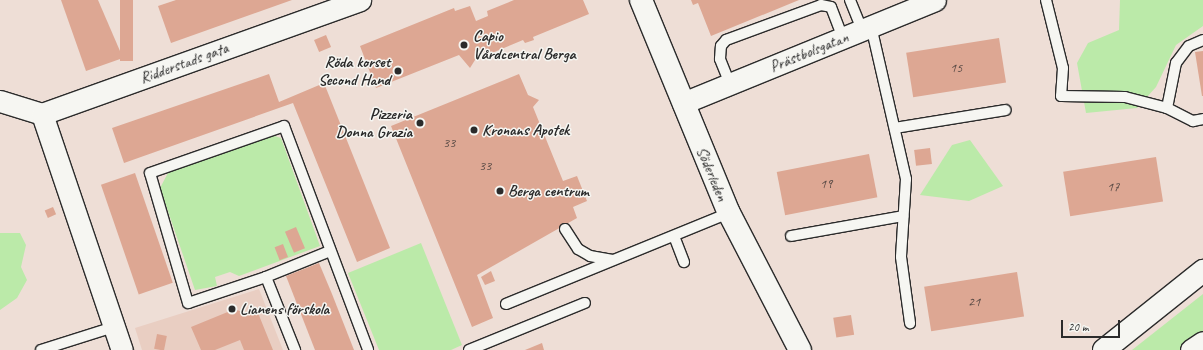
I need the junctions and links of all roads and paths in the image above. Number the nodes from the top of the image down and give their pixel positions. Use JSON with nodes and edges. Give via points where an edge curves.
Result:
{"nodes":[{"id":1,"x":360,"y":0,"type":"edge"},
{"id":2,"x":640,"y":0,"type":"edge"},
{"id":3,"x":850,"y":0,"type":"edge"},
{"id":4,"x":935,"y":0,"type":"edge"},
{"id":5,"x":1046,"y":0,"type":"edge"},
{"id":6,"x":322,"y":6,"type":"edge"},
{"id":7,"x":866,"y":28,"type":"junction"},
{"id":8,"x":842,"y":38,"type":"junction"},
{"id":9,"x":1203,"y":40,"type":"edge"},
{"id":10,"x":730,"y":84,"type":"junction"},
{"id":11,"x":0,"y":101,"type":"edge"},
{"id":12,"x":683,"y":104,"type":"junction"},
{"id":13,"x":1167,"y":108,"type":"junction"},
{"id":14,"x":1006,"y":110,"type":"dead end"},
{"id":15,"x":42,"y":114,"type":"junction"},
{"id":16,"x":1203,"y":119,"type":"edge"},
{"id":17,"x":895,"y":128,"type":"junction"},
{"id":18,"x":729,"y":213,"type":"junction"},
{"id":19,"x":903,"y":216,"type":"junction"},
{"id":20,"x":565,"y":229,"type":"dead end"},
{"id":21,"x":674,"y":236,"type":"junction"},
{"id":22,"x":792,"y":236,"type":"dead end"},
{"id":23,"x":330,"y":251,"type":"junction"},
{"id":24,"x":617,"y":260,"type":"junction"},
{"id":25,"x":684,"y":262,"type":"dead end"},
{"id":26,"x":1203,"y":271,"type":"edge"},
{"id":27,"x":266,"y":277,"type":"junction"},
{"id":28,"x":585,"y":303,"type":"dead end"},
{"id":29,"x":506,"y":304,"type":"dead end"},
{"id":30,"x":910,"y":323,"type":"dead end"},
{"id":31,"x":114,"y":327,"type":"junction"},
{"id":32,"x":1203,"y":342,"type":"edge"},
{"id":33,"x":802,"y":347,"type":"edge"},
{"id":34,"x":41,"y":350,"type":"edge"},
{"id":35,"x":122,"y":350,"type":"edge"},
{"id":36,"x":295,"y":350,"type":"edge"},
{"id":37,"x":368,"y":350,"type":"edge"},
{"id":38,"x":469,"y":350,"type":"edge"},
{"id":39,"x":1104,"y":350,"type":"edge"},
{"id":40,"x":1191,"y":350,"type":"edge"}],
"edges":[{"from":1,"to":6,"type":"street","name":"Ridderstads gata"},
{"from":2,"to":12,"type":"main road","name":"Söderleden"},
{"from":3,"to":7,"type":"lane"},
{"from":4,"to":7,"type":"street","name":"Prästbolsgatan"},
{"from":5,"to":13,"type":"lane","via":[[1063,68],[1061,96],[1125,97]]},
{"from":6,"to":15,"type":"street","name":"Ridderstads gata"},
{"from":7,"to":8,"type":"street","name":"Prästbolsgatan"},
{"from":7,"to":17,"type":"lane"},
{"from":8,"to":10,"type":"street","name":"Prästbolsgatan"},
{"from":8,"to":10,"type":"lane","via":[[831,7],[821,5],[726,40],[721,46],[720,59]]},
{"from":9,"to":13,"type":"lane","via":[[1189,46],[1176,63]]},
{"from":10,"to":12,"type":"street","name":"Prästbolsgatan"},
{"from":11,"to":15,"type":"street"},
{"from":12,"to":18,"type":"main road","name":"Söderleden"},
{"from":13,"to":16,"type":"lane","via":[[1193,120]]},
{"from":14,"to":17,"type":"lane"},
{"from":15,"to":31,"type":"street"},
{"from":17,"to":19,"type":"lane","via":[[906,179]]},
{"from":18,"to":21,"type":"lane"},
{"from":18,"to":33,"type":"main road","name":"Söderleden"},
{"from":19,"to":22,"type":"lane"},
{"from":19,"to":30,"type":"lane","via":[[901,257]]},
{"from":20,"to":24,"type":"lane","via":[[578,249],[590,256]]},
{"from":21,"to":24,"type":"lane"},
{"from":21,"to":25,"type":"lane"},
{"from":23,"to":27,"type":"lane"},
{"from":23,"to":27,"type":"lane","via":[[284,126],[150,173],[188,303]]},
{"from":23,"to":37,"type":"lane"},
{"from":24,"to":29,"type":"lane"},
{"from":26,"to":39,"type":"main road"},
{"from":27,"to":36,"type":"lane"},
{"from":28,"to":38,"type":"lane"},
{"from":31,"to":34,"type":"lane"},
{"from":31,"to":35,"type":"street"},
{"from":32,"to":40,"type":"street"}]}
